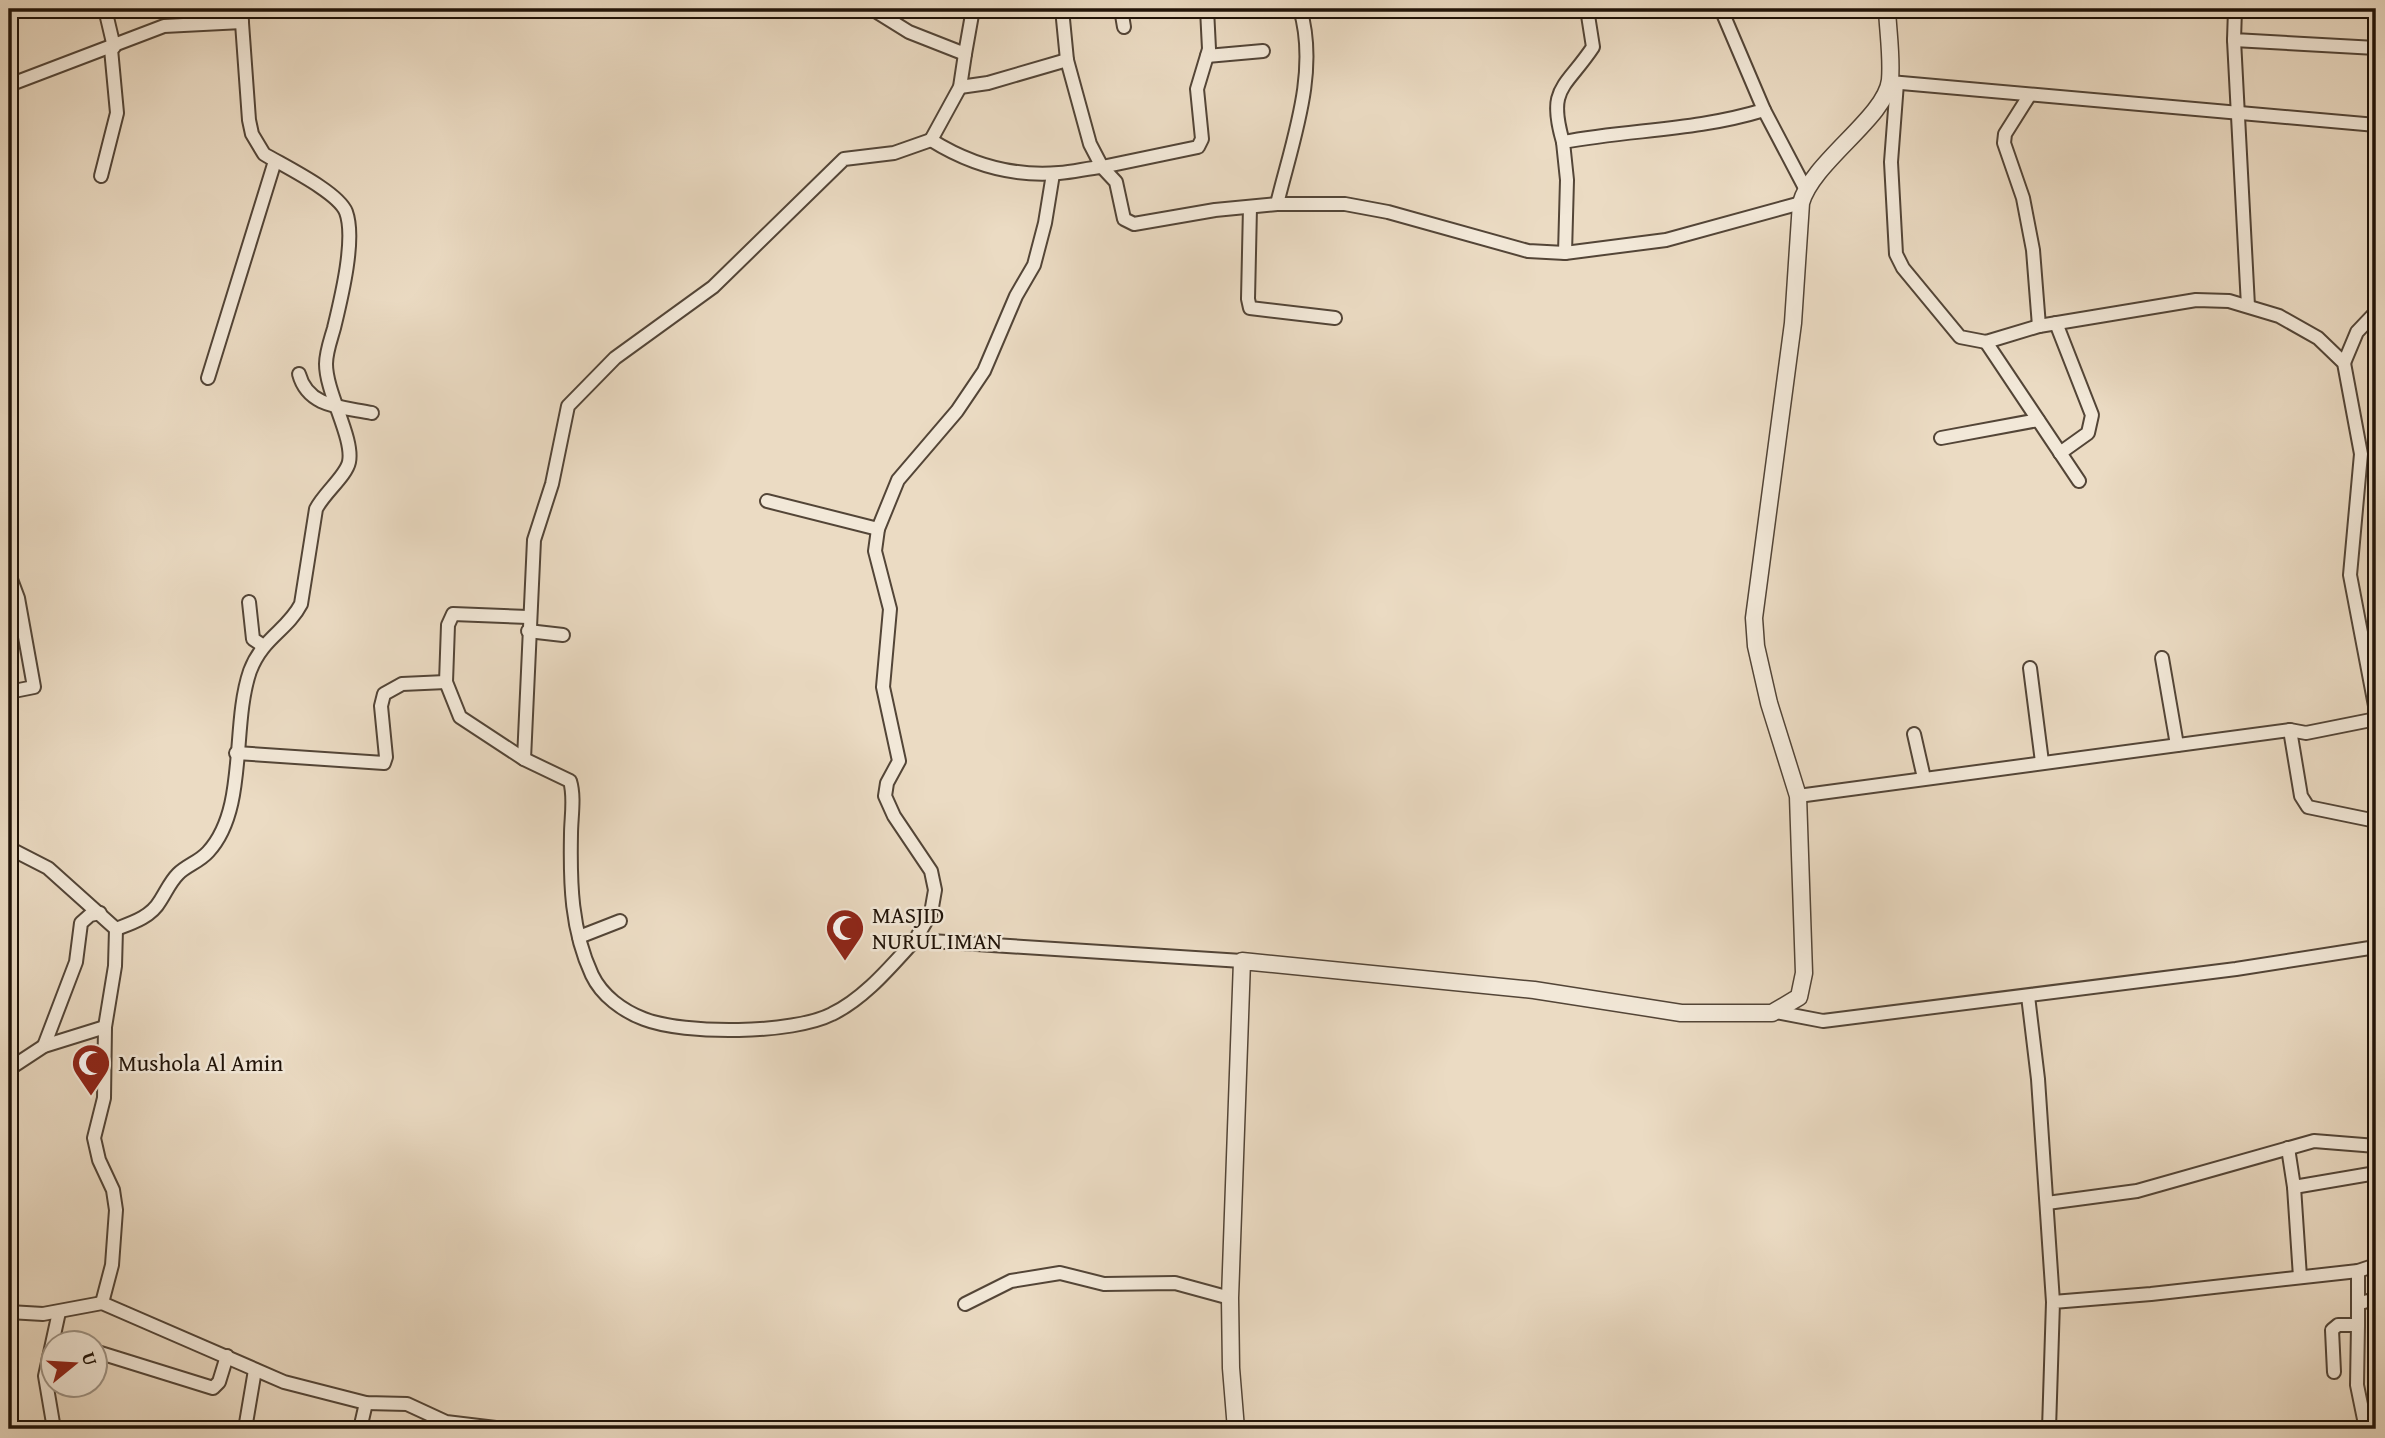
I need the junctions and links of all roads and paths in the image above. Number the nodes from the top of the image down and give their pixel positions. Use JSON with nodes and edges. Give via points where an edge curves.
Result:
{"nodes":[{"id":1,"x":106,"y":9,"type":"edge"},
{"id":2,"x":872,"y":9,"type":"edge"},
{"id":3,"x":972,"y":9,"type":"edge"},
{"id":4,"x":1062,"y":9,"type":"edge"},
{"id":5,"x":1121,"y":9,"type":"edge"},
{"id":6,"x":1208,"y":9,"type":"edge"},
{"id":7,"x":1300,"y":9,"type":"edge"},
{"id":8,"x":1587,"y":9,"type":"edge"},
{"id":9,"x":1720,"y":9,"type":"edge"},
{"id":10,"x":1887,"y":9,"type":"edge"},
{"id":11,"x":2235,"y":9,"type":"edge"},
{"id":12,"x":242,"y":15,"type":"edge"},
{"id":13,"x":1124,"y":27,"type":"dead end"},
{"id":14,"x":2234,"y":40,"type":"junction"},
{"id":15,"x":113,"y":48,"type":"junction"},
{"id":16,"x":2376,"y":48,"type":"edge"},
{"id":17,"x":1263,"y":51,"type":"dead end"},
{"id":18,"x":965,"y":54,"type":"junction"},
{"id":19,"x":1207,"y":55,"type":"junction"},
{"id":20,"x":1067,"y":60,"type":"junction"},
{"id":21,"x":1894,"y":83,"type":"junction"},
{"id":22,"x":9,"y":85,"type":"edge"},
{"id":23,"x":960,"y":87,"type":"junction"},
{"id":24,"x":2029,"y":96,"type":"junction"},
{"id":25,"x":1764,"y":110,"type":"junction"},
{"id":26,"x":2235,"y":113,"type":"junction"},
{"id":27,"x":2376,"y":125,"type":"edge"},
{"id":28,"x":931,"y":140,"type":"junction"},
{"id":29,"x":1563,"y":142,"type":"junction"},
{"id":30,"x":275,"y":161,"type":"junction"},
{"id":31,"x":1102,"y":167,"type":"junction"},
{"id":32,"x":1053,"y":174,"type":"junction"},
{"id":33,"x":101,"y":176,"type":"dead end"},
{"id":34,"x":1803,"y":195,"type":"junction"},
{"id":35,"x":1277,"y":204,"type":"junction"},
{"id":36,"x":1250,"y":207,"type":"junction"},
{"id":37,"x":1565,"y":253,"type":"junction"},
{"id":38,"x":2248,"y":306,"type":"junction"},
{"id":39,"x":2376,"y":312,"type":"edge"},
{"id":40,"x":1335,"y":318,"type":"dead end"},
{"id":41,"x":2056,"y":323,"type":"junction"},
{"id":42,"x":2039,"y":326,"type":"junction"},
{"id":43,"x":1986,"y":342,"type":"junction"},
{"id":44,"x":2343,"y":363,"type":"junction"},
{"id":45,"x":299,"y":374,"type":"dead end"},
{"id":46,"x":208,"y":378,"type":"dead end"},
{"id":47,"x":335,"y":407,"type":"junction"},
{"id":48,"x":372,"y":413,"type":"dead end"},
{"id":49,"x":2038,"y":420,"type":"junction"},
{"id":50,"x":1941,"y":438,"type":"dead end"},
{"id":51,"x":2060,"y":453,"type":"junction"},
{"id":52,"x":2079,"y":481,"type":"dead end"},
{"id":53,"x":767,"y":500,"type":"dead end"},
{"id":54,"x":878,"y":529,"type":"junction"},
{"id":55,"x":9,"y":573,"type":"edge"},
{"id":56,"x":249,"y":602,"type":"dead end"},
{"id":57,"x":528,"y":617,"type":"junction"},
{"id":58,"x":528,"y":631,"type":"junction"},
{"id":59,"x":563,"y":635,"type":"dead end"},
{"id":60,"x":262,"y":645,"type":"junction"},
{"id":61,"x":2162,"y":658,"type":"dead end"},
{"id":62,"x":2030,"y":668,"type":"dead end"},
{"id":63,"x":446,"y":682,"type":"junction"},
{"id":64,"x":9,"y":692,"type":"edge"},
{"id":65,"x":2376,"y":711,"type":"edge"},
{"id":66,"x":2376,"y":719,"type":"edge"},
{"id":67,"x":2290,"y":730,"type":"junction"},
{"id":68,"x":1914,"y":734,"type":"dead end"},
{"id":69,"x":2177,"y":745,"type":"junction"},
{"id":70,"x":236,"y":753,"type":"junction"},
{"id":71,"x":524,"y":759,"type":"junction"},
{"id":72,"x":2042,"y":762,"type":"junction"},
{"id":73,"x":1924,"y":778,"type":"junction"},
{"id":74,"x":1798,"y":796,"type":"junction"},
{"id":75,"x":2376,"y":821,"type":"edge"},
{"id":76,"x":9,"y":848,"type":"edge"},
{"id":77,"x":100,"y":913,"type":"junction"},
{"id":78,"x":620,"y":920,"type":"dead end"},
{"id":79,"x":116,"y":929,"type":"junction"},
{"id":80,"x":579,"y":937,"type":"junction"},
{"id":81,"x":915,"y":940,"type":"junction"},
{"id":82,"x":2376,"y":947,"type":"edge"},
{"id":83,"x":1242,"y":961,"type":"junction"},
{"id":84,"x":2028,"y":996,"type":"junction"},
{"id":85,"x":1799,"y":998,"type":"junction"},
{"id":86,"x":1776,"y":1012,"type":"junction"},
{"id":87,"x":1808,"y":1020,"type":"junction"},
{"id":88,"x":105,"y":1027,"type":"junction"},
{"id":89,"x":44,"y":1046,"type":"junction"},
{"id":90,"x":9,"y":1069,"type":"edge"},
{"id":91,"x":2376,"y":1146,"type":"edge"},
{"id":92,"x":2288,"y":1148,"type":"junction"},
{"id":93,"x":2376,"y":1173,"type":"edge"},
{"id":94,"x":2294,"y":1187,"type":"junction"},
{"id":95,"x":2047,"y":1203,"type":"junction"},
{"id":96,"x":2376,"y":1265,"type":"edge"},
{"id":97,"x":2358,"y":1270,"type":"junction"},
{"id":98,"x":2300,"y":1277,"type":"junction"},
{"id":99,"x":1230,"y":1298,"type":"junction"},
{"id":100,"x":2376,"y":1299,"type":"edge"},
{"id":101,"x":2053,"y":1302,"type":"junction"},
{"id":102,"x":102,"y":1303,"type":"junction"},
{"id":103,"x":2360,"y":1303,"type":"junction"},
{"id":104,"x":965,"y":1304,"type":"dead end"},
{"id":105,"x":9,"y":1312,"type":"edge"},
{"id":106,"x":59,"y":1312,"type":"junction"},
{"id":107,"x":2358,"y":1325,"type":"junction"},
{"id":108,"x":56,"y":1330,"type":"edge"},
{"id":109,"x":108,"y":1355,"type":"edge"},
{"id":110,"x":227,"y":1356,"type":"junction"},
{"id":111,"x":255,"y":1370,"type":"junction"},
{"id":112,"x":2334,"y":1372,"type":"dead end"},
{"id":113,"x":49,"y":1400,"type":"edge"},
{"id":114,"x":366,"y":1403,"type":"junction"},
{"id":115,"x":54,"y":1429,"type":"edge"},
{"id":116,"x":245,"y":1429,"type":"edge"},
{"id":117,"x":360,"y":1429,"type":"edge"},
{"id":118,"x":504,"y":1429,"type":"edge"},
{"id":119,"x":1236,"y":1429,"type":"edge"},
{"id":120,"x":2049,"y":1429,"type":"edge"},
{"id":121,"x":2366,"y":1429,"type":"edge"}],
"edges":[{"from":1,"to":15,"type":"street"},
{"from":2,"to":18,"type":"street","via":[[909,32]]},
{"from":3,"to":18,"type":"street"},
{"from":4,"to":20,"type":"street"},
{"from":5,"to":13,"type":"street"},
{"from":6,"to":19,"type":"street"},
{"from":7,"to":35,"type":"street","via":[[1308,49],[1306,66]]},
{"from":8,"to":29,"type":"street","via":[[1593,47],[1555,101]]},
{"from":9,"to":25,"type":"street"},
{"from":10,"to":21,"type":"street"},
{"from":11,"to":14,"type":"street"},
{"from":12,"to":15,"type":"street","via":[[164,26]]},
{"from":12,"to":30,"type":"street","via":[[252,134],[264,154]]},
{"from":14,"to":16,"type":"street"},
{"from":14,"to":26,"type":"street"},
{"from":15,"to":22,"type":"street"},
{"from":15,"to":33,"type":"street","via":[[117,113]]},
{"from":17,"to":19,"type":"street"},
{"from":18,"to":23,"type":"street"},
{"from":19,"to":31,"type":"street","via":[[1197,89],[1201,144]]},
{"from":20,"to":23,"type":"street"},
{"from":20,"to":31,"type":"street","via":[[1090,144]]},
{"from":21,"to":24,"type":"street"},
{"from":21,"to":34,"type":"street"},
{"from":21,"to":43,"type":"street","via":[[1891,162],[1896,254],[1960,337]]},
{"from":23,"to":28,"type":"street"},
{"from":24,"to":26,"type":"street"},
{"from":24,"to":42,"type":"street","via":[[2004,143],[2028,224]]},
{"from":25,"to":29,"type":"street","via":[[1685,129]]},
{"from":25,"to":34,"type":"street"},
{"from":26,"to":27,"type":"street"},
{"from":26,"to":38,"type":"street"},
{"from":28,"to":32,"type":"street","via":[[961,159],[1006,172]]},
{"from":28,"to":57,"type":"street","via":[[894,153],[844,159],[713,287],[615,358],[568,406],[552,484],[534,540]]},
{"from":29,"to":37,"type":"street"},
{"from":30,"to":46,"type":"street"},
{"from":30,"to":47,"type":"street","via":[[335,197],[349,222],[346,271],[326,364]]},
{"from":31,"to":32,"type":"street"},
{"from":31,"to":36,"type":"street","via":[[1116,182],[1124,219],[1134,225]]},
{"from":32,"to":54,"type":"street","via":[[1034,265],[984,370],[957,411],[898,480]]},
{"from":34,"to":37,"type":"street","via":[[1666,240]]},
{"from":34,"to":74,"type":"street","via":[[1793,323],[1754,618],[1769,703]]},
{"from":35,"to":36,"type":"street"},
{"from":35,"to":37,"type":"street","via":[[1364,206],[1528,251]]},
{"from":36,"to":40,"type":"street","via":[[1250,308]]},
{"from":38,"to":41,"type":"street","via":[[2196,300]]},
{"from":38,"to":44,"type":"street","via":[[2292,321]]},
{"from":39,"to":44,"type":"street","via":[[2357,332]]},
{"from":41,"to":42,"type":"street"},
{"from":41,"to":51,"type":"street","via":[[2092,415],[2088,433]]},
{"from":42,"to":43,"type":"street"},
{"from":43,"to":49,"type":"street"},
{"from":44,"to":65,"type":"street","via":[[2361,454],[2350,575]]},
{"from":45,"to":47,"type":"street","via":[[306,393]]},
{"from":47,"to":48,"type":"street"},
{"from":47,"to":60,"type":"street","via":[[349,444],[349,462],[316,509],[301,604]]},
{"from":49,"to":50,"type":"street"},
{"from":49,"to":51,"type":"street"},
{"from":51,"to":52,"type":"street"},
{"from":53,"to":54,"type":"street"},
{"from":54,"to":81,"type":"street","via":[[875,551],[890,609],[883,687],[899,761],[885,796],[931,871],[935,890],[931,913]]},
{"from":55,"to":64,"type":"street","via":[[34,687]]},
{"from":56,"to":60,"type":"street","via":[[253,639]]},
{"from":57,"to":58,"type":"street"},
{"from":57,"to":63,"type":"street","via":[[453,614],[448,625]]},
{"from":58,"to":59,"type":"street"},
{"from":58,"to":71,"type":"street"},
{"from":60,"to":70,"type":"street","via":[[249,674]]},
{"from":61,"to":69,"type":"street"},
{"from":62,"to":72,"type":"street"},
{"from":63,"to":70,"type":"street","via":[[402,684],[384,694],[384,763]]},
{"from":63,"to":71,"type":"street","via":[[456,710],[466,722]]},
{"from":66,"to":67,"type":"street","via":[[2301,734]]},
{"from":67,"to":69,"type":"street"},
{"from":67,"to":75,"type":"street","via":[[2301,796],[2308,807]]},
{"from":68,"to":73,"type":"street"},
{"from":69,"to":72,"type":"street"},
{"from":70,"to":79,"type":"street","via":[[232,800],[209,852],[179,873],[148,914]]},
{"from":71,"to":80,"type":"street","via":[[565,777],[571,786],[570,890]]},
{"from":72,"to":73,"type":"street"},
{"from":73,"to":74,"type":"street"},
{"from":74,"to":85,"type":"street","via":[[1804,973]]},
{"from":76,"to":77,"type":"street","via":[[48,868]]},
{"from":77,"to":79,"type":"street"},
{"from":77,"to":89,"type":"street","via":[[80,923],[76,962]]},
{"from":78,"to":80,"type":"street"},
{"from":79,"to":88,"type":"street"},
{"from":80,"to":81,"type":"street","via":[[601,989],[628,1012],[663,1025],[752,1029],[798,1025],[835,1013],[881,977]]},
{"from":81,"to":83,"type":"street"},
{"from":82,"to":84,"type":"street"},
{"from":83,"to":86,"type":"street","via":[[1534,990],[1681,1013]]},
{"from":83,"to":99,"type":"street"},
{"from":84,"to":87,"type":"street"},
{"from":84,"to":95,"type":"street"},
{"from":85,"to":86,"type":"street"},
{"from":85,"to":87,"type":"street"},
{"from":86,"to":87,"type":"street"},
{"from":88,"to":89,"type":"street"},
{"from":88,"to":102,"type":"street","via":[[104,1098],[94,1138],[116,1210],[112,1265]]},
{"from":89,"to":90,"type":"street"},
{"from":91,"to":92,"type":"street","via":[[2326,1139]]},
{"from":92,"to":94,"type":"street"},
{"from":92,"to":95,"type":"street","via":[[2137,1191]]},
{"from":93,"to":94,"type":"street"},
{"from":94,"to":98,"type":"street"},
{"from":95,"to":101,"type":"street"},
{"from":96,"to":97,"type":"street"},
{"from":97,"to":98,"type":"street"},
{"from":97,"to":103,"type":"street"},
{"from":98,"to":101,"type":"street"},
{"from":99,"to":104,"type":"street","via":[[1175,1283],[1104,1284],[1060,1273],[1011,1281]]},
{"from":99,"to":119,"type":"street"},
{"from":100,"to":103,"type":"street"},
{"from":101,"to":120,"type":"street"},
{"from":102,"to":106,"type":"street"},
{"from":102,"to":110,"type":"street"},
{"from":103,"to":107,"type":"street"},
{"from":105,"to":106,"type":"street"},
{"from":106,"to":108,"type":"street"},
{"from":107,"to":112,"type":"street","via":[[2334,1326]]},
{"from":107,"to":121,"type":"street","via":[[2357,1385]]},
{"from":109,"to":110,"type":"street","via":[[213,1388]]},
{"from":110,"to":111,"type":"street"},
{"from":111,"to":114,"type":"street"},
{"from":111,"to":116,"type":"street"},
{"from":113,"to":115,"type":"street"},
{"from":114,"to":117,"type":"street"},
{"from":114,"to":118,"type":"street","via":[[407,1404],[439,1420]]}]}
